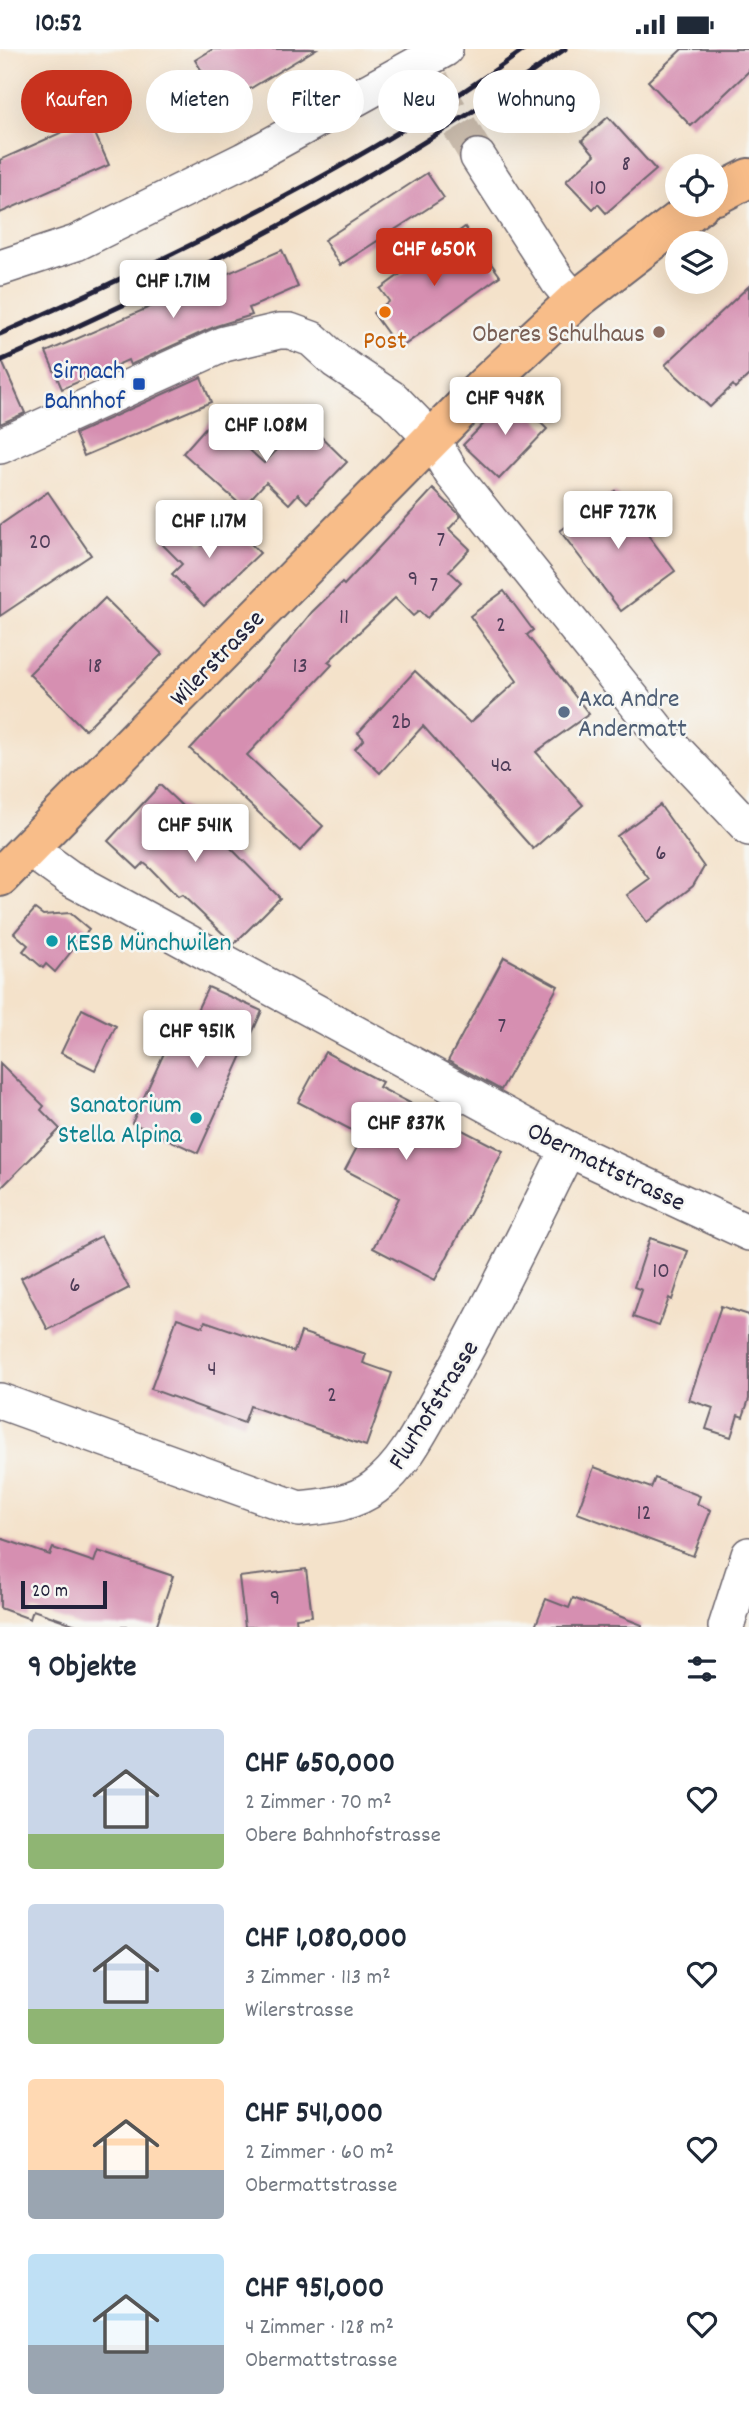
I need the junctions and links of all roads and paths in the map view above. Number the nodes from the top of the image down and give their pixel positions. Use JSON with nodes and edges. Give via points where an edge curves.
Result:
{"nodes":[{"id":1,"x":433,"y":65,"type":"edge"},
{"id":2,"x":478,"y":157,"type":"tunnel mouth"},
{"id":3,"x":749,"y":178,"type":"edge"},
{"id":4,"x":728,"y":189,"type":"edge"},
{"id":5,"x":680,"y":217,"type":"edge"},
{"id":6,"x":0,"y":268,"type":"edge"},
{"id":7,"x":575,"y":301,"type":"junction"},
{"id":8,"x":431,"y":438,"type":"junction"},
{"id":9,"x":0,"y":446,"type":"edge"},
{"id":10,"x":749,"y":828,"type":"edge"},
{"id":11,"x":29,"y":848,"type":"junction"},
{"id":12,"x":0,"y":877,"type":"edge"},
{"id":13,"x":568,"y":1149,"type":"junction"},
{"id":14,"x":749,"y":1233,"type":"edge"},
{"id":15,"x":0,"y":1401,"type":"edge"},
{"id":16,"x":749,"y":1555,"type":"edge"},
{"id":17,"x":736,"y":1612,"type":"edge"}],
"edges":[{"from":1,"to":6,"type":"street","via":[[76,243]]},
{"from":2,"to":7,"type":"street"},
{"from":3,"to":4,"type":"main road"},
{"from":5,"to":7,"type":"main road"},
{"from":7,"to":8,"type":"main road","name":"Wilerstrasse"},
{"from":8,"to":9,"type":"street","via":[[393,399],[312,339],[279,331],[224,344]]},
{"from":8,"to":10,"type":"street","via":[[451,472],[663,737]]},
{"from":8,"to":11,"type":"main road","name":"Wilerstrasse"},
{"from":11,"to":12,"type":"main road","name":"Wilerstrasse"},
{"from":11,"to":13,"type":"street","name":"Obermattstrasse","via":[[68,877]]},
{"from":13,"to":14,"type":"street","name":"Obermattstrasse"},
{"from":13,"to":15,"type":"street","name":"Flurhofstrasse","via":[[478,1330],[414,1441],[374,1488],[341,1504],[299,1509]]},
{"from":16,"to":17,"type":"street"}]}
